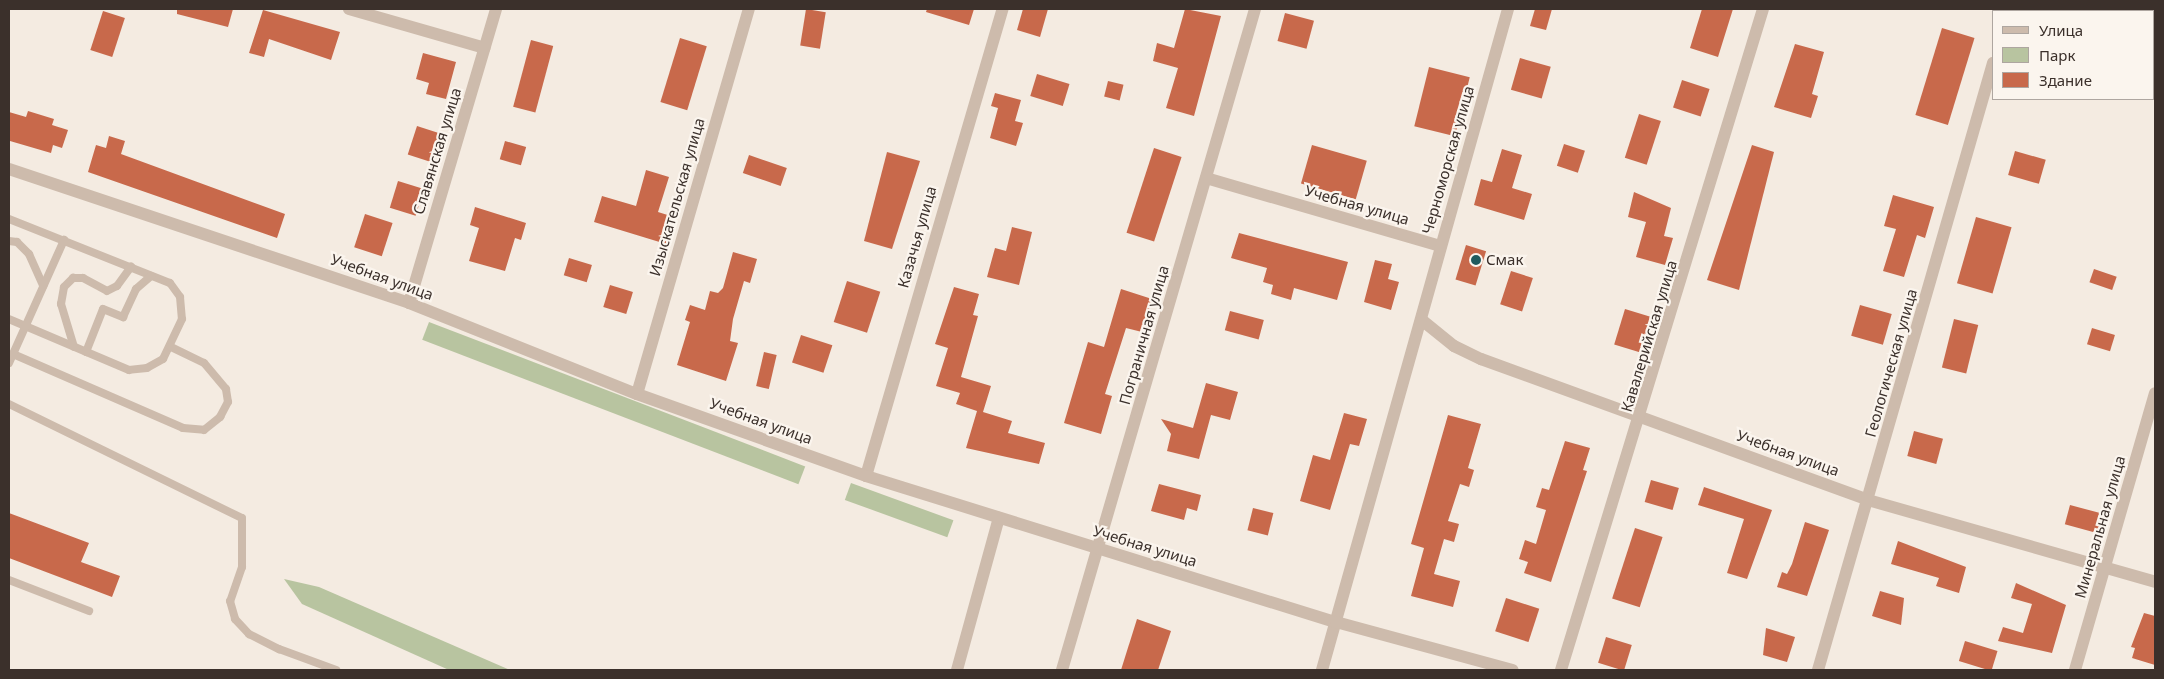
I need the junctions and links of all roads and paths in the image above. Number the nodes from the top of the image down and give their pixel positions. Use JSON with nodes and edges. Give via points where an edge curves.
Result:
{"nodes":[{"id":1,"x":349,"y":9,"type":"edge"},
{"id":2,"x":496,"y":9,"type":"edge"},
{"id":3,"x":749,"y":9,"type":"edge"},
{"id":4,"x":1003,"y":9,"type":"edge"},
{"id":5,"x":1255,"y":9,"type":"edge"},
{"id":6,"x":1508,"y":9,"type":"edge"},
{"id":7,"x":1763,"y":9,"type":"edge"},
{"id":8,"x":485,"y":48,"type":"junction"},
{"id":9,"x":1992,"y":66,"type":"edge"},
{"id":10,"x":9,"y":169,"type":"edge"},
{"id":11,"x":1206,"y":178,"type":"junction"},
{"id":12,"x":9,"y":219,"type":"edge"},
{"id":13,"x":64,"y":240,"type":"junction"},
{"id":14,"x":9,"y":241,"type":"edge"},
{"id":15,"x":1440,"y":246,"type":"junction"},
{"id":16,"x":132,"y":268,"type":"junction"},
{"id":17,"x":152,"y":276,"type":"junction"},
{"id":18,"x":43,"y":286,"type":"junction"},
{"id":19,"x":409,"y":303,"type":"junction"},
{"id":20,"x":9,"y":319,"type":"edge"},
{"id":21,"x":1423,"y":321,"type":"junction"},
{"id":22,"x":25,"y":326,"type":"junction"},
{"id":23,"x":74,"y":347,"type":"junction"},
{"id":24,"x":171,"y":347,"type":"junction"},
{"id":25,"x":86,"y":352,"type":"junction"},
{"id":26,"x":13,"y":354,"type":"junction"},
{"id":27,"x":9,"y":363,"type":"edge"},
{"id":28,"x":2155,"y":393,"type":"edge"},
{"id":29,"x":636,"y":394,"type":"junction"},
{"id":30,"x":9,"y":404,"type":"edge"},
{"id":31,"x":1642,"y":417,"type":"junction"},
{"id":32,"x":866,"y":476,"type":"junction"},
{"id":33,"x":1868,"y":500,"type":"junction"},
{"id":34,"x":999,"y":518,"type":"junction"},
{"id":35,"x":1098,"y":548,"type":"junction"},
{"id":36,"x":2106,"y":567,"type":"junction"},
{"id":37,"x":9,"y":580,"type":"edge"},
{"id":38,"x":2155,"y":582,"type":"edge"},
{"id":39,"x":89,"y":611,"type":"dead end"},
{"id":40,"x":1336,"y":622,"type":"junction"},
{"id":41,"x":336,"y":670,"type":"edge"},
{"id":42,"x":958,"y":670,"type":"edge"},
{"id":43,"x":1062,"y":670,"type":"edge"},
{"id":44,"x":1322,"y":670,"type":"edge"},
{"id":45,"x":1512,"y":670,"type":"edge"},
{"id":46,"x":1560,"y":670,"type":"edge"},
{"id":47,"x":1818,"y":670,"type":"edge"},
{"id":48,"x":2076,"y":670,"type":"edge"}],
"edges":[{"from":1,"to":8,"type":"street"},
{"from":2,"to":8,"type":"street","name":"Славянская улица"},
{"from":3,"to":29,"type":"street","name":"Изыскательская улица"},
{"from":4,"to":32,"type":"street","name":"Казачья улица"},
{"from":5,"to":11,"type":"street","name":"Пограничная улица"},
{"from":6,"to":15,"type":"street","name":"Черноморская улица"},
{"from":7,"to":31,"type":"street","name":"Кавалерийская улица"},
{"from":8,"to":19,"type":"street","name":"Славянская улица"},
{"from":9,"to":33,"type":"street","name":"Геологическая улица"},
{"from":10,"to":19,"type":"street","name":"Учебная улица"},
{"from":11,"to":15,"type":"street","name":"Учебная улица"},
{"from":11,"to":35,"type":"street","name":"Пограничная улица"},
{"from":12,"to":13,"type":"lane"},
{"from":13,"to":16,"type":"lane"},
{"from":13,"to":18,"type":"lane"},
{"from":14,"to":18,"type":"lane","via":[[18,242],[29,254]]},
{"from":15,"to":21,"type":"street","name":"Черноморская улица"},
{"from":16,"to":17,"type":"lane"},
{"from":16,"to":23,"type":"lane","via":[[117,286],[107,291],[83,278],[72,278],[64,287],[61,304]]},
{"from":17,"to":24,"type":"lane","via":[[170,283],[180,297],[182,319]]},
{"from":17,"to":25,"type":"lane","via":[[136,290],[123,317],[103,309]]},
{"from":18,"to":22,"type":"lane"},
{"from":19,"to":29,"type":"street","name":"Учебная улица"},
{"from":20,"to":22,"type":"lane"},
{"from":21,"to":31,"type":"street","name":"Учебная улица","via":[[1454,346],[1481,359]]},
{"from":21,"to":40,"type":"street","name":"Черноморская улица"},
{"from":22,"to":23,"type":"lane"},
{"from":22,"to":26,"type":"lane"},
{"from":23,"to":25,"type":"lane"},
{"from":24,"to":25,"type":"lane","via":[[155,364],[129,370]]},
{"from":24,"to":26,"type":"lane","via":[[204,363],[226,389],[228,402],[220,417],[204,430],[183,428]]},
{"from":26,"to":27,"type":"lane"},
{"from":28,"to":36,"type":"street","name":"Минеральная улица"},
{"from":29,"to":32,"type":"street","name":"Учебная улица"},
{"from":30,"to":41,"type":"lane","via":[[242,518],[242,567],[230,601],[235,619],[249,634]]},
{"from":31,"to":33,"type":"street","name":"Учебная улица"},
{"from":31,"to":46,"type":"street","name":"Кавалерийская улица"},
{"from":32,"to":34,"type":"street","name":"Учебная улица"},
{"from":33,"to":36,"type":"street","name":"Учебная улица"},
{"from":33,"to":47,"type":"street","name":"Геологическая улица"},
{"from":34,"to":35,"type":"street","name":"Учебная улица"},
{"from":34,"to":42,"type":"street"},
{"from":35,"to":40,"type":"street","name":"Учебная улица"},
{"from":35,"to":43,"type":"street","name":"Пограничная улица"},
{"from":36,"to":38,"type":"street","name":"Учебная улица"},
{"from":36,"to":48,"type":"street","name":"Минеральная улица"},
{"from":37,"to":39,"type":"lane"},
{"from":40,"to":44,"type":"street","name":"Черноморская улица"},
{"from":40,"to":45,"type":"street","name":"Учебная улица"}]}
